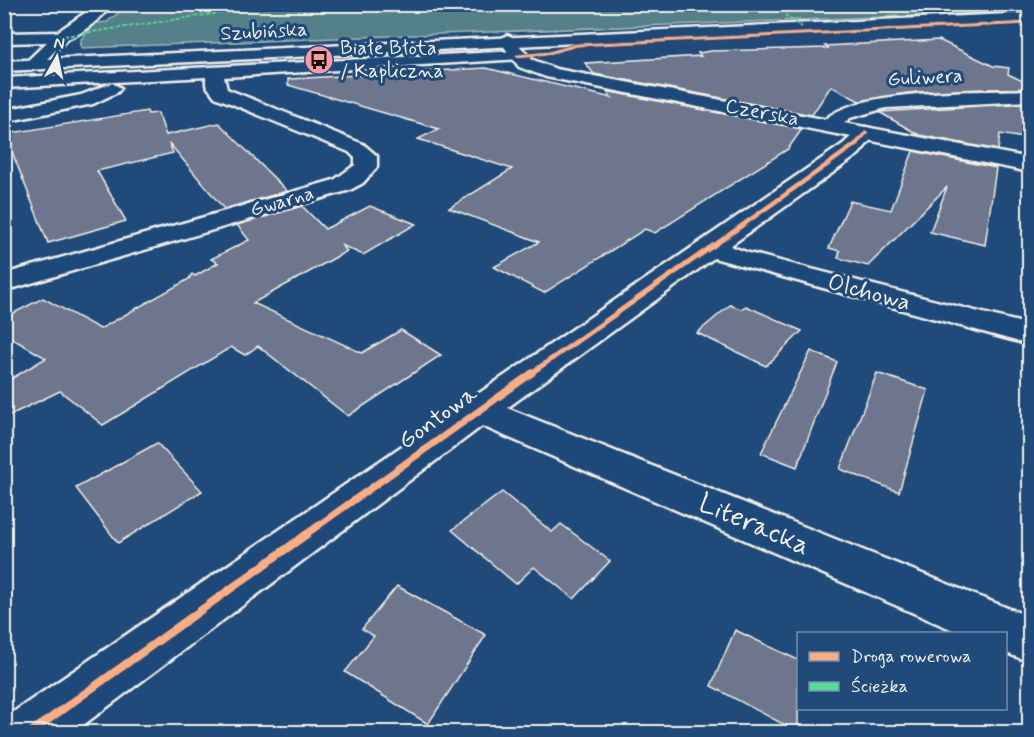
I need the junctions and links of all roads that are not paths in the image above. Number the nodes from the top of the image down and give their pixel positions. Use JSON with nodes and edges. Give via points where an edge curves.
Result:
{"nodes":[{"id":1,"x":107,"y":4,"type":"edge"},
{"id":2,"x":1029,"y":17,"type":"edge"},
{"id":3,"x":58,"y":37,"type":"junction"},
{"id":4,"x":4,"y":38,"type":"edge"},
{"id":5,"x":512,"y":48,"type":"junction"},
{"id":6,"x":31,"y":65,"type":"junction"},
{"id":7,"x":4,"y":66,"type":"edge"},
{"id":8,"x":218,"y":70,"type":"junction"},
{"id":9,"x":123,"y":76,"type":"junction"},
{"id":10,"x":4,"y":83,"type":"edge"},
{"id":11,"x":1029,"y":95,"type":"edge"},
{"id":12,"x":4,"y":117,"type":"edge"},
{"id":13,"x":830,"y":125,"type":"junction"},
{"id":14,"x":866,"y":133,"type":"junction"},
{"id":15,"x":1029,"y":165,"type":"edge"},
{"id":16,"x":709,"y":247,"type":"junction"},
{"id":17,"x":4,"y":283,"type":"edge"},
{"id":18,"x":1029,"y":335,"type":"edge"},
{"id":19,"x":479,"y":410,"type":"junction"},
{"id":20,"x":1029,"y":640,"type":"edge"},
{"id":21,"x":31,"y":732,"type":"edge"}],
"edges":[{"from":1,"to":3,"type":"street","via":[[74,30]]},
{"from":2,"to":5,"type":"street","name":"Szubińska"},
{"from":3,"to":4,"type":"street"},
{"from":3,"to":6,"type":"street","via":[[61,39]]},
{"from":5,"to":6,"type":"street","name":"Szubińska"},
{"from":5,"to":8,"type":"street","name":"Szubińska"},
{"from":5,"to":13,"type":"street","name":"Czerska","via":[[525,63],[552,73]]},
{"from":6,"to":7,"type":"street","name":"Szubińska"},
{"from":8,"to":9,"type":"street","name":"Szubińska"},
{"from":8,"to":17,"type":"street","name":"Gwarna","via":[[214,79],[221,93],[356,148],[366,156],[366,167],[342,185]]},
{"from":9,"to":10,"type":"street","name":"Szubińska"},
{"from":9,"to":12,"type":"street","via":[[106,92],[86,100]]},
{"from":11,"to":13,"type":"street","name":"Guliwera","via":[[885,102],[843,114]]},
{"from":13,"to":14,"type":"street","name":"Czerska"},
{"from":14,"to":15,"type":"street","name":"Czerska"},
{"from":14,"to":16,"type":"street","name":"Gontowa","via":[[851,149]]},
{"from":16,"to":18,"type":"street","name":"Olchowa","via":[[739,259]]},
{"from":16,"to":19,"type":"street","name":"Gontowa"},
{"from":19,"to":20,"type":"street","name":"Literacka"},
{"from":19,"to":21,"type":"street","name":"Gontowa"}]}
